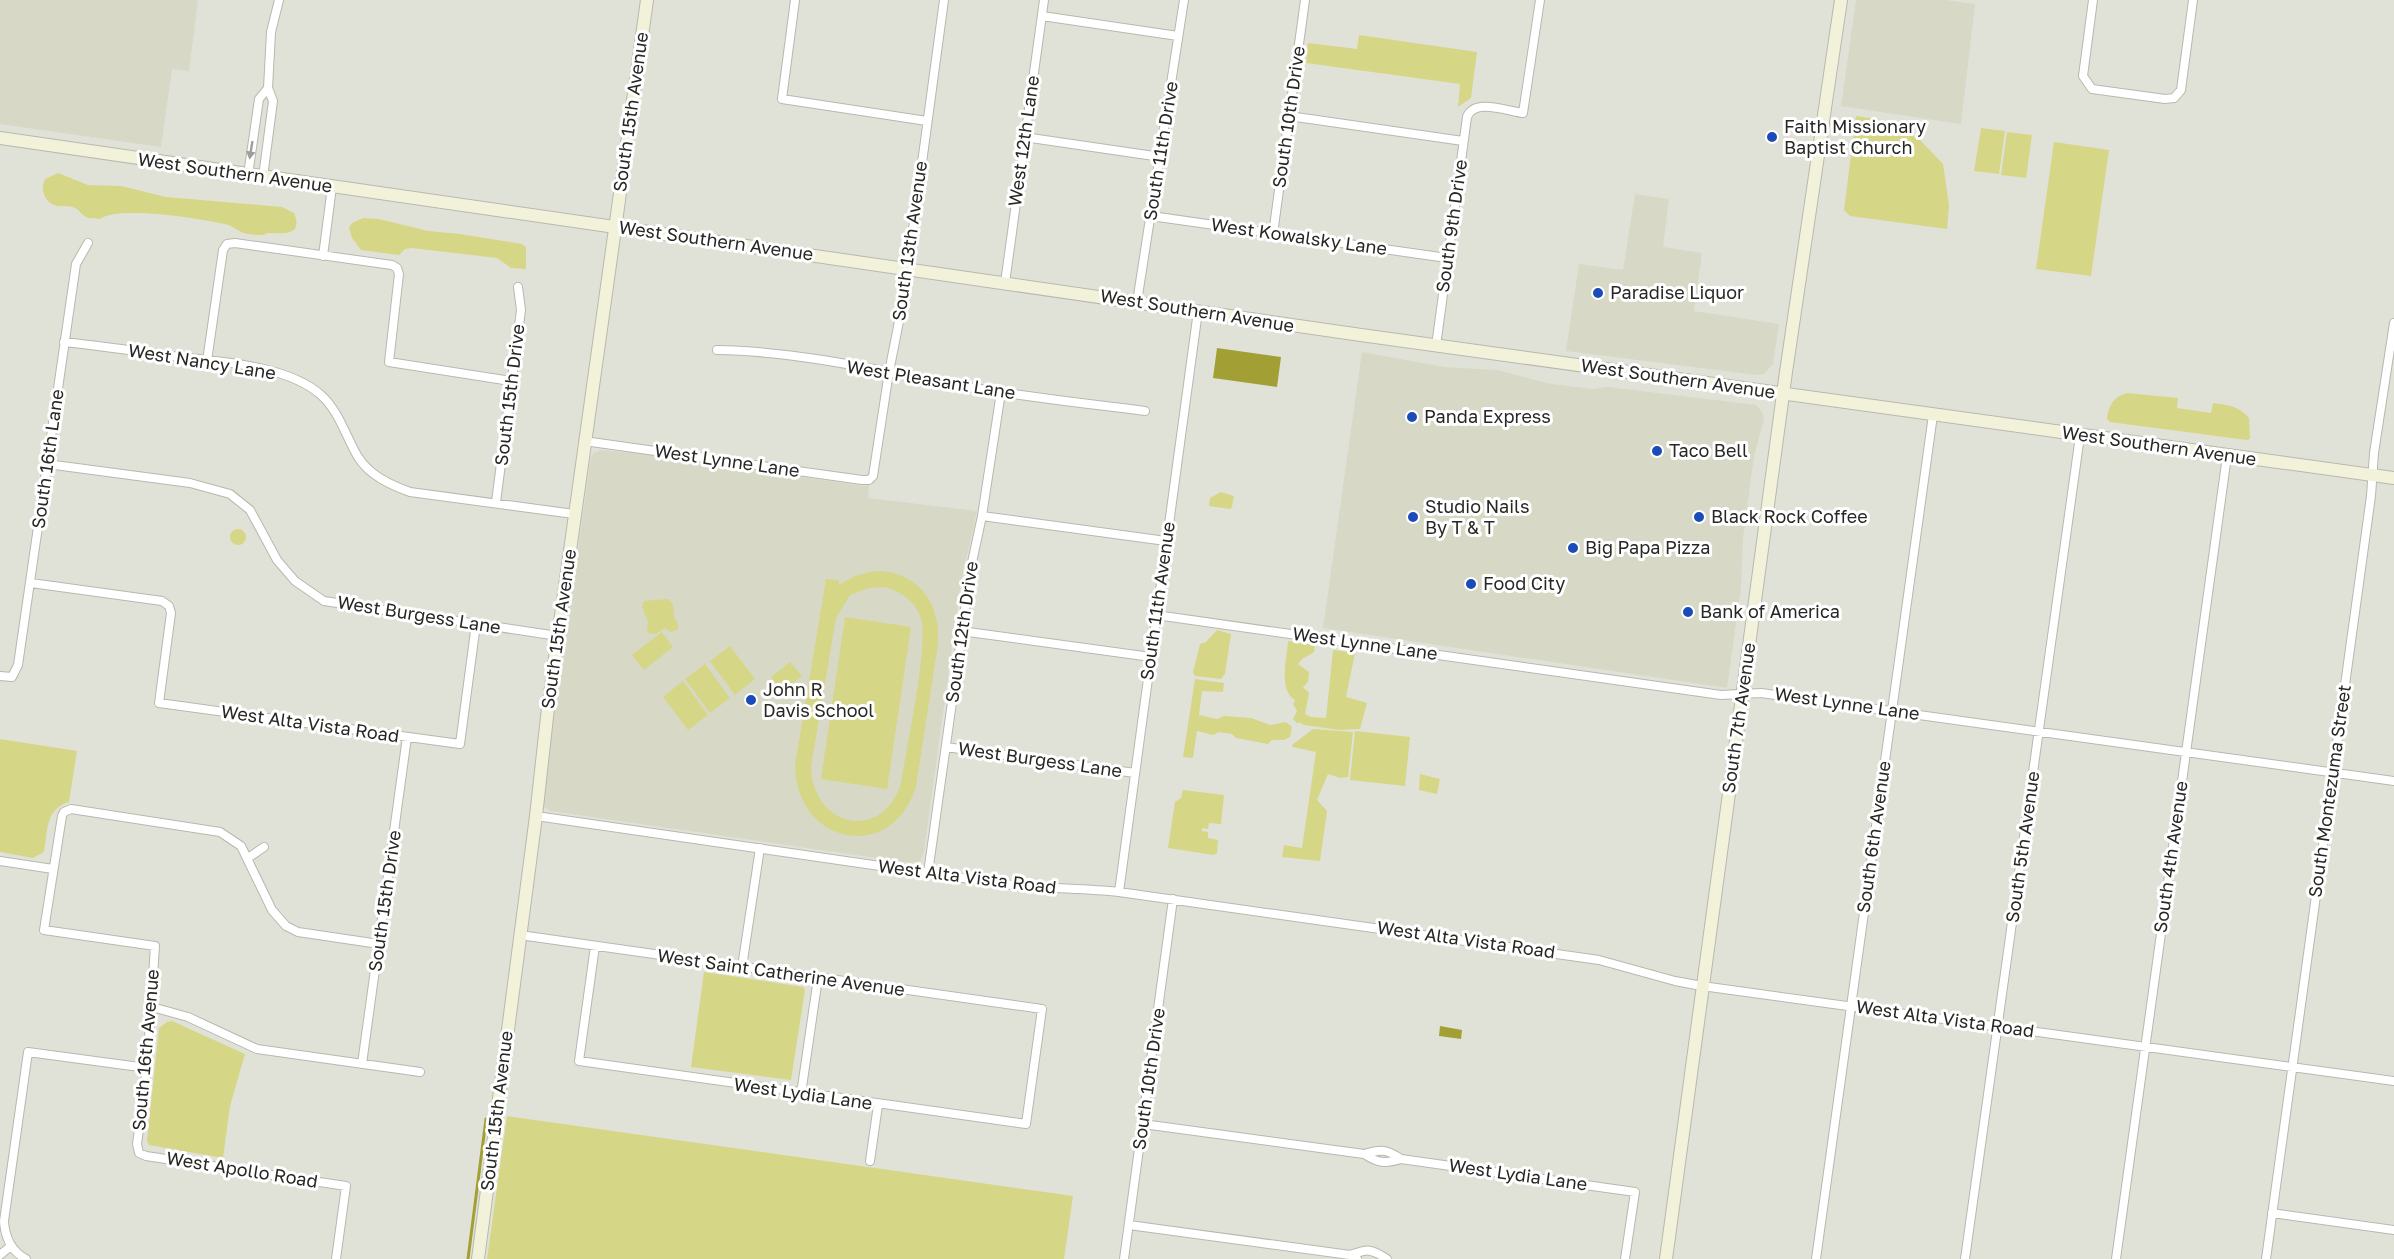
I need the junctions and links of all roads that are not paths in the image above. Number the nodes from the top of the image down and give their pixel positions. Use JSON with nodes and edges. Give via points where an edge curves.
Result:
{"nodes":[{"id":1,"x":279,"y":0,"type":"edge"},
{"id":2,"x":647,"y":0,"type":"edge"},
{"id":3,"x":795,"y":0,"type":"edge"},
{"id":4,"x":944,"y":0,"type":"edge"},
{"id":5,"x":1044,"y":0,"type":"edge"},
{"id":6,"x":1184,"y":0,"type":"edge"},
{"id":7,"x":1305,"y":0,"type":"edge"},
{"id":8,"x":1540,"y":0,"type":"edge"},
{"id":9,"x":1841,"y":0,"type":"edge"},
{"id":10,"x":2093,"y":0,"type":"edge"},
{"id":11,"x":2193,"y":0,"type":"edge"},
{"id":12,"x":1042,"y":16,"type":"junction"},
{"id":13,"x":1178,"y":36,"type":"junction"},
{"id":14,"x":268,"y":88,"type":"junction"},
{"id":15,"x":1289,"y":116,"type":"junction"},
{"id":16,"x":927,"y":121,"type":"junction"},
{"id":17,"x":255,"y":123,"type":"junction"},
{"id":18,"x":270,"y":124,"type":"junction"},
{"id":19,"x":1024,"y":136,"type":"junction"},
{"id":20,"x":0,"y":138,"type":"edge"},
{"id":21,"x":1463,"y":141,"type":"junction"},
{"id":22,"x":1161,"y":157,"type":"junction"},
{"id":23,"x":248,"y":175,"type":"junction"},
{"id":24,"x":262,"y":177,"type":"junction"},
{"id":25,"x":332,"y":187,"type":"junction"},
{"id":26,"x":1151,"y":216,"type":"junction"},
{"id":27,"x":614,"y":227,"type":"junction"},
{"id":28,"x":1273,"y":234,"type":"junction"},
{"id":29,"x":88,"y":243,"type":"dead end"},
{"id":30,"x":323,"y":256,"type":"junction"},
{"id":31,"x":1447,"y":258,"type":"junction"},
{"id":32,"x":908,"y":268,"type":"junction"},
{"id":33,"x":1005,"y":283,"type":"junction"},
{"id":34,"x":518,"y":287,"type":"dead end"},
{"id":35,"x":1137,"y":302,"type":"junction"},
{"id":36,"x":1198,"y":311,"type":"junction"},
{"id":37,"x":2394,"y":323,"type":"edge"},
{"id":38,"x":64,"y":342,"type":"junction"},
{"id":39,"x":1436,"y":346,"type":"junction"},
{"id":40,"x":717,"y":350,"type":"dead end"},
{"id":41,"x":207,"y":361,"type":"junction"},
{"id":42,"x":889,"y":372,"type":"junction"},
{"id":43,"x":511,"y":381,"type":"junction"},
{"id":44,"x":1001,"y":392,"type":"junction"},
{"id":45,"x":1783,"y":394,"type":"junction"},
{"id":46,"x":1145,"y":411,"type":"dead end"},
{"id":47,"x":1933,"y":415,"type":"junction"},
{"id":48,"x":2080,"y":436,"type":"junction"},
{"id":49,"x":584,"y":441,"type":"junction"},
{"id":50,"x":2227,"y":456,"type":"junction"},
{"id":51,"x":47,"y":464,"type":"junction"},
{"id":52,"x":2372,"y":475,"type":"junction"},
{"id":53,"x":2394,"y":478,"type":"edge"},
{"id":54,"x":869,"y":480,"type":"joint"},
{"id":55,"x":496,"y":502,"type":"junction"},
{"id":56,"x":574,"y":514,"type":"junction"},
{"id":57,"x":982,"y":516,"type":"junction"},
{"id":58,"x":1166,"y":542,"type":"junction"},
{"id":59,"x":31,"y":583,"type":"junction"},
{"id":60,"x":1156,"y":615,"type":"junction"},
{"id":61,"x":476,"y":624,"type":"junction"},
{"id":62,"x":961,"y":631,"type":"junction"},
{"id":63,"x":558,"y":636,"type":"junction"},
{"id":64,"x":1151,"y":657,"type":"junction"},
{"id":65,"x":0,"y":676,"type":"edge"},
{"id":66,"x":1742,"y":695,"type":"junction"},
{"id":67,"x":1891,"y":711,"type":"junction"},
{"id":68,"x":2039,"y":731,"type":"junction"},
{"id":69,"x":407,"y":737,"type":"junction"},
{"id":70,"x":946,"y":747,"type":"junction"},
{"id":71,"x":2186,"y":751,"type":"junction"},
{"id":72,"x":1135,"y":773,"type":"junction"},
{"id":73,"x":2332,"y":773,"type":"junction"},
{"id":74,"x":2394,"y":781,"type":"edge"},
{"id":75,"x":536,"y":816,"type":"junction"},
{"id":76,"x":264,"y":847,"type":"dead end"},
{"id":77,"x":759,"y":849,"type":"junction"},
{"id":78,"x":248,"y":858,"type":"junction"},
{"id":79,"x":0,"y":861,"type":"edge"},
{"id":80,"x":53,"y":869,"type":"junction"},
{"id":81,"x":928,"y":873,"type":"junction"},
{"id":82,"x":1119,"y":892,"type":"junction"},
{"id":83,"x":1173,"y":898,"type":"junction"},
{"id":84,"x":520,"y":935,"type":"junction"},
{"id":85,"x":379,"y":944,"type":"junction"},
{"id":86,"x":595,"y":946,"type":"junction"},
{"id":87,"x":742,"y":967,"type":"junction"},
{"id":88,"x":818,"y":978,"type":"junction"},
{"id":89,"x":1702,"y":986,"type":"junction"},
{"id":90,"x":152,"y":1006,"type":"junction"},
{"id":91,"x":1852,"y":1006,"type":"junction"},
{"id":92,"x":1998,"y":1027,"type":"junction"},
{"id":93,"x":2145,"y":1047,"type":"junction"},
{"id":94,"x":362,"y":1064,"type":"junction"},
{"id":95,"x":2292,"y":1067,"type":"junction"},
{"id":96,"x":147,"y":1068,"type":"junction"},
{"id":97,"x":420,"y":1072,"type":"dead end"},
{"id":98,"x":2394,"y":1081,"type":"edge"},
{"id":99,"x":801,"y":1094,"type":"junction"},
{"id":100,"x":878,"y":1105,"type":"junction"},
{"id":101,"x":1143,"y":1124,"type":"junction"},
{"id":102,"x":1026,"y":1125,"type":"joint"},
{"id":103,"x":138,"y":1153,"type":"joint"},
{"id":104,"x":870,"y":1161,"type":"dead end"},
{"id":105,"x":2272,"y":1212,"type":"junction"},
{"id":106,"x":1129,"y":1225,"type":"junction"},
{"id":107,"x":2394,"y":1230,"type":"edge"},
{"id":108,"x":11,"y":1246,"type":"junction"},
{"id":109,"x":0,"y":1255,"type":"edge"},
{"id":110,"x":1353,"y":1257,"type":"edge"},
{"id":111,"x":26,"y":1259,"type":"edge"},
{"id":112,"x":336,"y":1259,"type":"edge"},
{"id":113,"x":478,"y":1259,"type":"edge"},
{"id":114,"x":1124,"y":1259,"type":"edge"},
{"id":115,"x":1387,"y":1259,"type":"edge"},
{"id":116,"x":1625,"y":1259,"type":"edge"},
{"id":117,"x":1666,"y":1259,"type":"edge"},
{"id":118,"x":1816,"y":1259,"type":"edge"},
{"id":119,"x":1965,"y":1259,"type":"edge"},
{"id":120,"x":2116,"y":1259,"type":"edge"},
{"id":121,"x":2265,"y":1259,"type":"edge"}],
"edges":[{"from":1,"to":14,"type":"street","via":[[272,24]]},
{"from":2,"to":27,"type":"main road","name":"South 15th Avenue"},
{"from":3,"to":16,"type":"street","via":[[782,99]]},
{"from":4,"to":16,"type":"street","name":"South 13th Avenue"},
{"from":5,"to":12,"type":"street","name":"West 12th Lane"},
{"from":6,"to":13,"type":"street","name":"South 11th Drive"},
{"from":7,"to":15,"type":"street","name":"South 10th Drive"},
{"from":8,"to":21,"type":"street","name":"South 9th Drive","via":[[1523,113],[1473,109],[1467,117]]},
{"from":9,"to":45,"type":"main road","name":"South 7th Avenue"},
{"from":10,"to":11,"type":"street","via":[[2083,76],[2086,83],[2092,89],[2165,99],[2174,98],[2181,90]]},
{"from":12,"to":13,"type":"street"},
{"from":12,"to":19,"type":"street","name":"West 12th Lane"},
{"from":13,"to":22,"type":"street","name":"South 11th Drive"},
{"from":14,"to":17,"type":"street","via":[[259,99]]},
{"from":14,"to":18,"type":"street","via":[[273,101]]},
{"from":15,"to":21,"type":"street"},
{"from":15,"to":28,"type":"street","name":"South 10th Drive"},
{"from":16,"to":32,"type":"street","name":"South 13th Avenue"},
{"from":17,"to":18,"type":"street"},
{"from":17,"to":23,"type":"street","one_way":true},
{"from":18,"to":24,"type":"street"},
{"from":19,"to":22,"type":"street"},
{"from":19,"to":33,"type":"street","name":"West 12th Lane"},
{"from":20,"to":23,"type":"main road","name":"West Southern Avenue"},
{"from":21,"to":31,"type":"street","name":"South 9th Drive"},
{"from":22,"to":26,"type":"street","name":"South 11th Drive"},
{"from":23,"to":24,"type":"main road","name":"West Southern Avenue"},
{"from":24,"to":25,"type":"main road","name":"West Southern Avenue"},
{"from":25,"to":27,"type":"main road","name":"West Southern Avenue"},
{"from":25,"to":30,"type":"street"},
{"from":26,"to":28,"type":"street","name":"West Kowalsky Lane"},
{"from":26,"to":35,"type":"street","name":"South 11th Drive"},
{"from":27,"to":32,"type":"main road","name":"West Southern Avenue"},
{"from":27,"to":49,"type":"main road","name":"South 15th Avenue"},
{"from":28,"to":31,"type":"street","name":"West Kowalsky Lane"},
{"from":29,"to":38,"type":"street","name":"South 16th Lane","via":[[76,264]]},
{"from":30,"to":41,"type":"street","via":[[227,244]]},
{"from":30,"to":43,"type":"street","via":[[397,268],[389,362]]},
{"from":31,"to":39,"type":"street","name":"South 9th Drive"},
{"from":32,"to":33,"type":"main road","name":"West Southern Avenue"},
{"from":32,"to":42,"type":"street","name":"South 13th Avenue"},
{"from":33,"to":35,"type":"main road","name":"West Southern Avenue"},
{"from":34,"to":43,"type":"street","name":"South 15th Drive","via":[[521,310]]},
{"from":35,"to":36,"type":"main road","name":"West Southern Avenue"},
{"from":36,"to":39,"type":"main road","name":"West Southern Avenue"},
{"from":36,"to":58,"type":"street","name":"South 11th Avenue"},
{"from":37,"to":52,"type":"street","name":"South Montezuma Street"},
{"from":38,"to":41,"type":"street","name":"West Nancy Lane"},
{"from":38,"to":51,"type":"street","name":"South 16th Lane"},
{"from":39,"to":45,"type":"main road","name":"West Southern Avenue"},
{"from":40,"to":42,"type":"street","name":"West Pleasant Lane","via":[[741,350]]},
{"from":41,"to":55,"type":"street","name":"West Nancy Lane","via":[[276,373],[309,387],[336,414],[359,459],[389,484],[410,492]]},
{"from":42,"to":44,"type":"street","name":"West Pleasant Lane"},
{"from":42,"to":54,"type":"street","name":"South 13th Avenue","via":[[875,471]]},
{"from":43,"to":55,"type":"street","name":"South 15th Drive"},
{"from":44,"to":46,"type":"street","name":"West Pleasant Lane"},
{"from":44,"to":57,"type":"street","name":"South 12th Drive"},
{"from":45,"to":47,"type":"main road","name":"West Southern Avenue"},
{"from":45,"to":66,"type":"main road","name":"South 7th Avenue"},
{"from":47,"to":48,"type":"main road","name":"West Southern Avenue"},
{"from":47,"to":67,"type":"street","name":"South 6th Avenue"},
{"from":48,"to":50,"type":"main road","name":"West Southern Avenue"},
{"from":48,"to":68,"type":"street","name":"South 5th Avenue"},
{"from":49,"to":54,"type":"street","name":"West Lynne Lane"},
{"from":49,"to":56,"type":"main road","name":"South 15th Avenue"},
{"from":50,"to":52,"type":"main road","name":"West Southern Avenue"},
{"from":50,"to":71,"type":"street","name":"South 4th Avenue"},
{"from":51,"to":59,"type":"street","name":"South 16th Lane"},
{"from":51,"to":61,"type":"street","name":"West Burgess Lane","via":[[190,483],[230,494],[250,510],[277,560],[295,581],[324,601]]},
{"from":52,"to":53,"type":"main road","name":"West Southern Avenue"},
{"from":52,"to":73,"type":"street","name":"South Montezuma Street"},
{"from":55,"to":56,"type":"street","name":"West Nancy Lane"},
{"from":56,"to":63,"type":"main road","name":"South 15th Avenue"},
{"from":57,"to":58,"type":"street"},
{"from":57,"to":62,"type":"street","name":"South 12th Drive"},
{"from":58,"to":60,"type":"street","name":"South 11th Avenue"},
{"from":59,"to":65,"type":"street","name":"South 16th Lane","via":[[18,665],[12,676]]},
{"from":59,"to":69,"type":"street","name":"West Alta Vista Road","via":[[162,601],[170,606],[159,703]]},
{"from":60,"to":64,"type":"street","name":"South 11th Avenue"},
{"from":60,"to":66,"type":"street","name":"West Lynne Lane"},
{"from":61,"to":63,"type":"street","name":"West Burgess Lane"},
{"from":61,"to":69,"type":"street","name":"West Alta Vista Road","via":[[460,744]]},
{"from":62,"to":64,"type":"street"},
{"from":62,"to":70,"type":"street","name":"South 12th Drive"},
{"from":63,"to":75,"type":"main road","name":"South 15th Avenue"},
{"from":64,"to":72,"type":"street","name":"South 11th Avenue"},
{"from":66,"to":67,"type":"street","name":"West Lynne Lane","via":[[1761,693]]},
{"from":66,"to":89,"type":"main road","name":"South 7th Avenue"},
{"from":67,"to":68,"type":"street","name":"West Lynne Lane"},
{"from":67,"to":91,"type":"street","name":"South 6th Avenue"},
{"from":68,"to":71,"type":"street","name":"West Lynne Lane"},
{"from":68,"to":92,"type":"street","name":"South 5th Avenue"},
{"from":69,"to":85,"type":"street","name":"South 15th Drive"},
{"from":70,"to":72,"type":"street","name":"West Burgess Lane"},
{"from":70,"to":81,"type":"street","name":"South 12th Drive"},
{"from":71,"to":73,"type":"street","name":"West Lynne Lane"},
{"from":71,"to":93,"type":"street","name":"South 4th Avenue"},
{"from":72,"to":82,"type":"street","name":"South 11th Avenue"},
{"from":73,"to":74,"type":"street","name":"West Lynne Lane"},
{"from":73,"to":95,"type":"street","name":"South Montezuma Street"},
{"from":75,"to":77,"type":"street","name":"West Alta Vista Road"},
{"from":75,"to":84,"type":"main road","name":"South 15th Avenue"},
{"from":76,"to":78,"type":"street"},
{"from":77,"to":81,"type":"street","name":"West Alta Vista Road"},
{"from":77,"to":87,"type":"street"},
{"from":78,"to":80,"type":"street","via":[[241,846],[220,832],[70,809],[64,812]]},
{"from":78,"to":85,"type":"street","via":[[272,910],[286,926],[298,932]]},
{"from":79,"to":80,"type":"street"},
{"from":80,"to":90,"type":"street","name":"South 16th Avenue","via":[[44,930],[155,946]]},
{"from":81,"to":82,"type":"street","name":"West Alta Vista Road","via":[[1042,889]]},
{"from":82,"to":83,"type":"street","name":"West Alta Vista Road"},
{"from":83,"to":89,"type":"street","name":"West Alta Vista Road","via":[[1599,960]]},
{"from":83,"to":101,"type":"street","name":"South 10th Drive"},
{"from":84,"to":86,"type":"street","name":"West Saint Catherine Avenue"},
{"from":84,"to":113,"type":"main road","name":"South 15th Avenue"},
{"from":85,"to":94,"type":"street","name":"South 15th Drive"},
{"from":86,"to":87,"type":"street","name":"West Saint Catherine Avenue"},
{"from":86,"to":99,"type":"street","name":"West Lydia Lane","via":[[579,1061]]},
{"from":87,"to":88,"type":"street","name":"West Saint Catherine Avenue"},
{"from":88,"to":99,"type":"street"},
{"from":88,"to":102,"type":"street","name":"West Saint Catherine Avenue","via":[[1042,1009]]},
{"from":89,"to":91,"type":"street","name":"West Alta Vista Road"},
{"from":89,"to":117,"type":"main road","name":"South 7th Avenue"},
{"from":90,"to":94,"type":"street","via":[[257,1049]]},
{"from":90,"to":96,"type":"street","name":"South 16th Avenue"},
{"from":91,"to":92,"type":"street","name":"West Alta Vista Road"},
{"from":91,"to":118,"type":"street","name":"South 6th Avenue"},
{"from":92,"to":93,"type":"street","name":"West Alta Vista Road"},
{"from":92,"to":119,"type":"street","name":"South 5th Avenue"},
{"from":93,"to":95,"type":"street","name":"West Alta Vista Road"},
{"from":93,"to":120,"type":"street","name":"South 4th Avenue"},
{"from":94,"to":97,"type":"street"},
{"from":95,"to":98,"type":"street","name":"West Alta Vista Road"},
{"from":95,"to":105,"type":"street","name":"South Montezuma Street"},
{"from":96,"to":103,"type":"street","name":"South 16th Avenue"},
{"from":96,"to":108,"type":"street","via":[[28,1052],[4,1211],[5,1234]]},
{"from":99,"to":100,"type":"street","name":"West Lydia Lane"},
{"from":100,"to":102,"type":"street","name":"West Lydia Lane"},
{"from":100,"to":104,"type":"street"},
{"from":101,"to":106,"type":"street","name":"South 10th Drive"},
{"from":101,"to":116,"type":"street","name":"West Lydia Lane","via":[[1364,1154],[1386,1164],[1401,1159],[1635,1192]]},
{"from":103,"to":112,"type":"street","name":"West Apollo Road","via":[[346,1186]]},
{"from":105,"to":107,"type":"street"},
{"from":105,"to":121,"type":"street","name":"South Montezuma Street"},
{"from":106,"to":110,"type":"street"},
{"from":106,"to":114,"type":"street","name":"South 10th Drive"},
{"from":108,"to":109,"type":"street"},
{"from":108,"to":111,"type":"street"},
{"from":110,"to":115,"type":"street","via":[[1367,1249]]}]}
